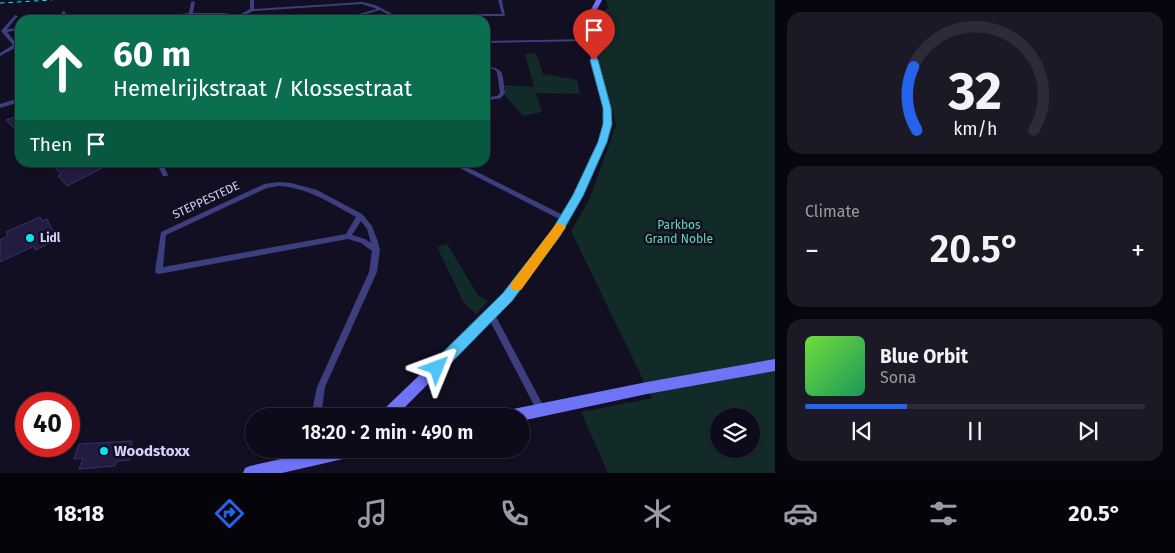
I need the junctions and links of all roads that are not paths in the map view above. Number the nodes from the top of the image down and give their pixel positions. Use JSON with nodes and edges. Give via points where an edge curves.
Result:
{"nodes":[{"id":1,"x":252,"y":0,"type":"edge"},
{"id":2,"x":301,"y":0,"type":"edge"},
{"id":3,"x":368,"y":0,"type":"edge"},
{"id":4,"x":500,"y":0,"type":"edge"},
{"id":5,"x":599,"y":0,"type":"edge"},
{"id":6,"x":194,"y":2,"type":"dead end"},
{"id":7,"x":332,"y":2,"type":"edge"},
{"id":8,"x":362,"y":3,"type":"junction"},
{"id":9,"x":302,"y":7,"type":"junction"},
{"id":10,"x":380,"y":9,"type":"junction"},
{"id":11,"x":252,"y":10,"type":"junction"},
{"id":12,"x":64,"y":12,"type":"dead end"},
{"id":13,"x":62,"y":15,"type":"edge"},
{"id":14,"x":191,"y":15,"type":"joint"},
{"id":15,"x":210,"y":15,"type":"edge"},
{"id":16,"x":243,"y":15,"type":"edge"},
{"id":17,"x":360,"y":15,"type":"dead end"},
{"id":18,"x":392,"y":15,"type":"edge"},
{"id":19,"x":456,"y":15,"type":"edge"},
{"id":20,"x":490,"y":15,"type":"edge"},
{"id":21,"x":490,"y":15,"type":"edge"},
{"id":22,"x":15,"y":17,"type":"edge"},
{"id":23,"x":4,"y":32,"type":"edge"},
{"id":24,"x":589,"y":40,"type":"junction"},
{"id":25,"x":490,"y":42,"type":"edge"},
{"id":26,"x":15,"y":46,"type":"joint"},
{"id":27,"x":0,"y":55,"type":"edge"},
{"id":28,"x":490,"y":68,"type":"edge"},
{"id":29,"x":490,"y":99,"type":"edge"},
{"id":30,"x":15,"y":102,"type":"edge"},
{"id":31,"x":0,"y":106,"type":"edge"},
{"id":32,"x":161,"y":167,"type":"edge"},
{"id":33,"x":461,"y":167,"type":"edge"},
{"id":34,"x":165,"y":175,"type":"dead end"},
{"id":35,"x":360,"y":216,"type":"junction"},
{"id":36,"x":565,"y":219,"type":"junction"},
{"id":37,"x":348,"y":236,"type":"junction"},
{"id":38,"x":376,"y":250,"type":"junction"},
{"id":39,"x":492,"y":315,"type":"junction"},
{"id":40,"x":775,"y":365,"type":"edge"},
{"id":41,"x":317,"y":408,"type":"edge"},
{"id":42,"x":395,"y":408,"type":"edge"},
{"id":43,"x":541,"y":410,"type":"junction"},
{"id":44,"x":530,"y":412,"type":"edge"},
{"id":45,"x":302,"y":458,"type":"edge"},
{"id":46,"x":250,"y":473,"type":"edge"}],
"edges":[{"from":1,"to":11,"type":"street"},
{"from":2,"to":9,"type":"street"},
{"from":3,"to":8,"type":"street"},
{"from":4,"to":20,"type":"street","via":[[504,15]]},
{"from":5,"to":24,"type":"street","via":[[590,17]]},
{"from":6,"to":14,"type":"street"},
{"from":7,"to":8,"type":"street"},
{"from":7,"to":9,"type":"street"},
{"from":8,"to":10,"type":"street"},
{"from":9,"to":11,"type":"street"},
{"from":10,"to":17,"type":"street"},
{"from":10,"to":18,"type":"street"},
{"from":11,"to":16,"type":"street"},
{"from":12,"to":13,"type":"street"},
{"from":14,"to":15,"type":"street"},
{"from":19,"to":21,"type":"street"},
{"from":22,"to":23,"type":"street"},
{"from":23,"to":26,"type":"street"},
{"from":24,"to":25,"type":"street"},
{"from":24,"to":36,"type":"street","via":[[607,108],[608,124]]},
{"from":26,"to":27,"type":"street"},
{"from":28,"to":29,"type":"street","via":[[499,71],[503,94]]},
{"from":30,"to":31,"type":"street"},
{"from":32,"to":34,"type":"street"},
{"from":33,"to":36,"type":"street"},
{"from":35,"to":37,"type":"street"},
{"from":35,"to":37,"type":"street","name":"STEPPESTEDE","via":[[300,185],[280,182],[163,234],[159,270]]},
{"from":35,"to":38,"type":"street","name":"STEPPESTEDE","via":[[374,236]]},
{"from":36,"to":39,"type":"street"},
{"from":37,"to":38,"type":"street","via":[[364,240]]},
{"from":38,"to":41,"type":"street","name":"STEPPESTEDE","via":[[373,272],[321,387]]},
{"from":39,"to":42,"type":"street"},
{"from":39,"to":43,"type":"street"},
{"from":40,"to":43,"type":"street"},
{"from":43,"to":44,"type":"street"},
{"from":45,"to":46,"type":"street"}]}
